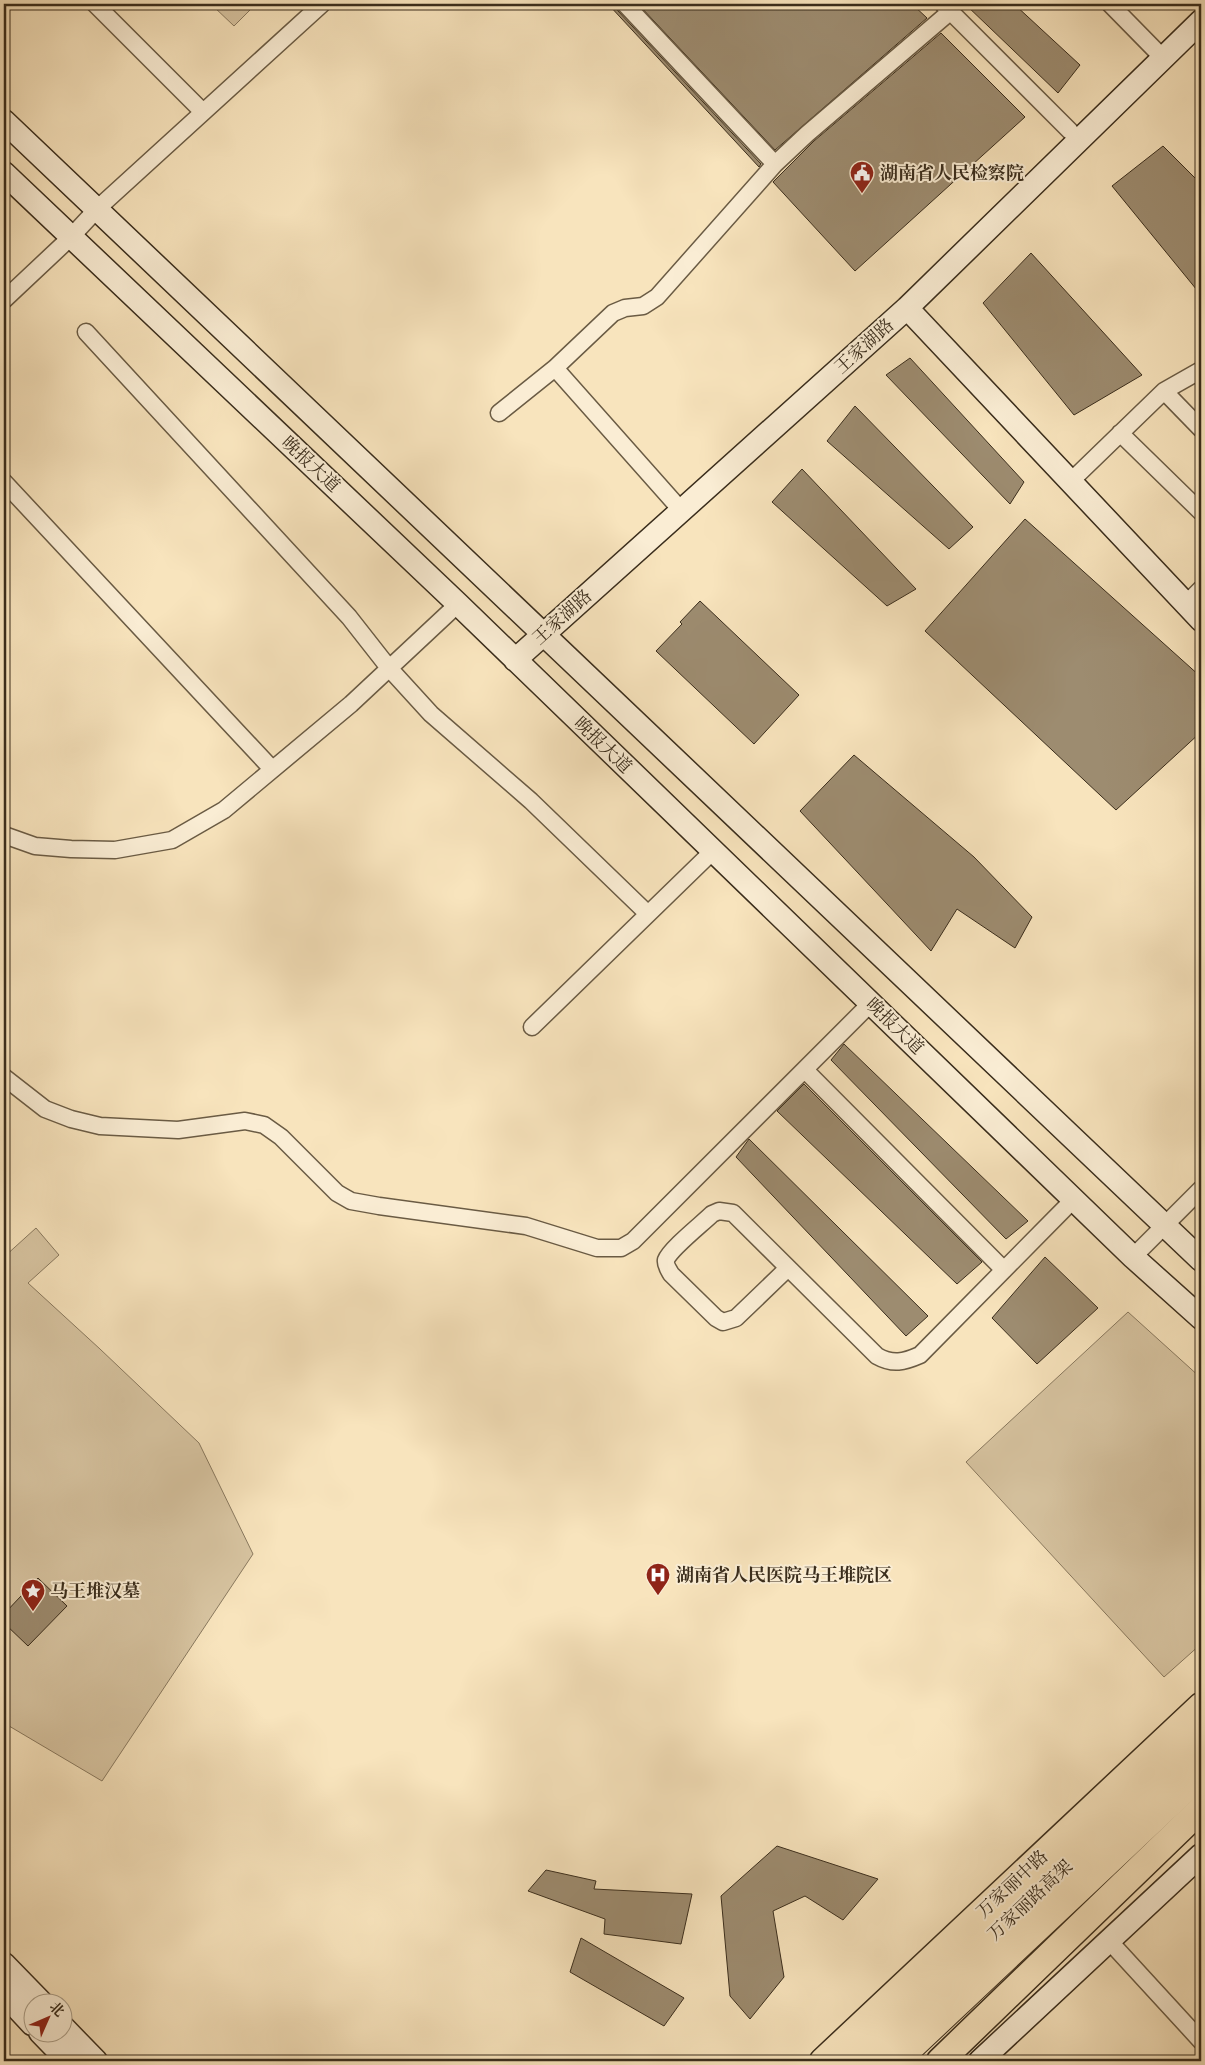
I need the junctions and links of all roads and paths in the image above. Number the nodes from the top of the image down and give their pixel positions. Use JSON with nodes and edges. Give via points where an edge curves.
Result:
{"nodes":[{"id":1,"x":95,"y":4,"type":"edge"},
{"id":2,"x":322,"y":4,"type":"edge"},
{"id":3,"x":625,"y":4,"type":"edge"},
{"id":4,"x":1110,"y":4,"type":"edge"},
{"id":5,"x":947,"y":8,"type":"edge"},
{"id":6,"x":1201,"y":21,"type":"edge"},
{"id":7,"x":1164,"y":59,"type":"junction"},
{"id":8,"x":199,"y":108,"type":"dead end"},
{"id":9,"x":4,"y":121,"type":"edge"},
{"id":10,"x":1070,"y":132,"type":"dead end"},
{"id":11,"x":775,"y":164,"type":"junction"},
{"id":12,"x":4,"y":173,"type":"edge"},
{"id":13,"x":97,"y":209,"type":"junction"},
{"id":14,"x":71,"y":237,"type":"junction"},
{"id":15,"x":4,"y":300,"type":"edge"},
{"id":16,"x":907,"y":308,"type":"junction"},
{"id":17,"x":86,"y":332,"type":"dead end"},
{"id":18,"x":555,"y":368,"type":"junction"},
{"id":19,"x":1201,"y":370,"type":"edge"},
{"id":20,"x":1164,"y":391,"type":"junction"},
{"id":21,"x":499,"y":413,"type":"dead end"},
{"id":22,"x":1201,"y":429,"type":"edge"},
{"id":23,"x":1120,"y":433,"type":"junction"},
{"id":24,"x":4,"y":482,"type":"edge"},
{"id":25,"x":1070,"y":482,"type":"junction"},
{"id":26,"x":681,"y":510,"type":"junction"},
{"id":27,"x":1201,"y":512,"type":"edge"},
{"id":28,"x":1198,"y":598,"type":"edge"},
{"id":29,"x":458,"y":604,"type":"junction"},
{"id":30,"x":543,"y":634,"type":"junction"},
{"id":31,"x":515,"y":660,"type":"junction"},
{"id":32,"x":389,"y":668,"type":"junction"},
{"id":33,"x":272,"y":769,"type":"junction"},
{"id":34,"x":4,"y":835,"type":"edge"},
{"id":35,"x":713,"y":851,"type":"junction"},
{"id":36,"x":648,"y":914,"type":"junction"},
{"id":37,"x":871,"y":1004,"type":"junction"},
{"id":38,"x":532,"y":1028,"type":"dead end"},
{"id":39,"x":805,"y":1070,"type":"junction"},
{"id":40,"x":4,"y":1077,"type":"edge"},
{"id":41,"x":1201,"y":1189,"type":"edge"},
{"id":42,"x":1074,"y":1199,"type":"junction"},
{"id":43,"x":1164,"y":1226,"type":"junction"},
{"id":44,"x":1133,"y":1256,"type":"junction"},
{"id":45,"x":1201,"y":1260,"type":"edge"},
{"id":46,"x":788,"y":1268,"type":"junction"},
{"id":47,"x":1004,"y":1270,"type":"junction"},
{"id":48,"x":1201,"y":1318,"type":"edge"},
{"id":49,"x":1201,"y":1706,"type":"edge"},
{"id":50,"x":1201,"y":1740,"type":"edge"},
{"id":51,"x":1201,"y":1773,"type":"edge"},
{"id":52,"x":1201,"y":1809,"type":"edge"},
{"id":53,"x":1201,"y":1855,"type":"edge"},
{"id":54,"x":1112,"y":1944,"type":"dead end"},
{"id":55,"x":4,"y":1964,"type":"edge"},
{"id":56,"x":31,"y":1992,"type":"edge"},
{"id":57,"x":4,"y":1994,"type":"edge"},
{"id":58,"x":22,"y":2013,"type":"edge"},
{"id":59,"x":72,"y":2036,"type":"edge"},
{"id":60,"x":1201,"y":2041,"type":"edge"},
{"id":61,"x":50,"y":2042,"type":"edge"},
{"id":62,"x":68,"y":2061,"type":"edge"},
{"id":63,"x":96,"y":2061,"type":"edge"},
{"id":64,"x":823,"y":2061,"type":"edge"},
{"id":65,"x":859,"y":2061,"type":"edge"},
{"id":66,"x":895,"y":2061,"type":"edge"},
{"id":67,"x":940,"y":2061,"type":"edge"},
{"id":68,"x":980,"y":2061,"type":"edge"}],
"edges":[{"from":1,"to":8,"type":"street"},
{"from":2,"to":13,"type":"street"},
{"from":3,"to":11,"type":"street"},
{"from":4,"to":7,"type":"street"},
{"from":5,"to":10,"type":"street"},
{"from":5,"to":11,"type":"street"},
{"from":6,"to":7,"type":"main road","name":"王家湖路"},
{"from":7,"to":16,"type":"main road","name":"王家湖路"},
{"from":9,"to":13,"type":"main road","name":"晚报大道"},
{"from":11,"to":18,"type":"street","via":[[657,297],[643,306],[613,313]]},
{"from":12,"to":14,"type":"main road","name":"晚报大道"},
{"from":13,"to":14,"type":"street"},
{"from":13,"to":30,"type":"main road","name":"晚报大道"},
{"from":14,"to":15,"type":"street"},
{"from":14,"to":29,"type":"main road","name":"晚报大道"},
{"from":16,"to":25,"type":"main road"},
{"from":16,"to":26,"type":"main road","name":"王家湖路"},
{"from":17,"to":32,"type":"street","via":[[349,617]]},
{"from":18,"to":21,"type":"street"},
{"from":18,"to":26,"type":"street"},
{"from":19,"to":20,"type":"street"},
{"from":20,"to":22,"type":"street"},
{"from":20,"to":23,"type":"street"},
{"from":23,"to":25,"type":"street"},
{"from":23,"to":27,"type":"street"},
{"from":24,"to":33,"type":"street"},
{"from":25,"to":28,"type":"main road"},
{"from":26,"to":30,"type":"main road","name":"王家湖路"},
{"from":29,"to":31,"type":"main road","name":"晚报大道"},
{"from":29,"to":32,"type":"street"},
{"from":30,"to":31,"type":"main road","name":"王家湖路"},
{"from":30,"to":43,"type":"main road","name":"晚报大道"},
{"from":31,"to":35,"type":"main road","name":"晚报大道"},
{"from":32,"to":33,"type":"street"},
{"from":32,"to":36,"type":"street","via":[[431,714],[531,801]]},
{"from":33,"to":34,"type":"street","via":[[224,810],[172,840],[115,850],[71,849],[35,846]]},
{"from":35,"to":36,"type":"street"},
{"from":35,"to":37,"type":"main road","name":"晚报大道"},
{"from":36,"to":38,"type":"street"},
{"from":37,"to":39,"type":"street"},
{"from":37,"to":42,"type":"main road","name":"晚报大道"},
{"from":39,"to":40,"type":"street","via":[[633,1242],[610,1249],[526,1226],[351,1201],[336,1193],[281,1137],[264,1125],[245,1121],[178,1130],[100,1126],[45,1109]]},
{"from":39,"to":47,"type":"street"},
{"from":41,"to":43,"type":"street"},
{"from":42,"to":44,"type":"main road","name":"晚报大道"},
{"from":42,"to":47,"type":"street"},
{"from":43,"to":44,"type":"street"},
{"from":43,"to":45,"type":"main road","name":"晚报大道"},
{"from":44,"to":48,"type":"main road","name":"晚报大道"},
{"from":46,"to":46,"type":"street","via":[[732,1213],[720,1211],[712,1214],[666,1259],[671,1274],[723,1322],[736,1318]]},
{"from":46,"to":47,"type":"street","via":[[877,1356],[897,1363],[920,1355]]},
{"from":49,"to":64,"type":"main road","name":"万家丽中路"},
{"from":50,"to":65,"type":"highway","name":"万家丽路高架"},
{"from":51,"to":66,"type":"highway","name":"万家丽路高架"},
{"from":52,"to":67,"type":"main road"},
{"from":53,"to":68,"type":"main road"},
{"from":54,"to":60,"type":"street"},
{"from":55,"to":56,"type":"main road"},
{"from":57,"to":58,"type":"main road"},
{"from":59,"to":63,"type":"main road"},
{"from":61,"to":62,"type":"main road"}]}
